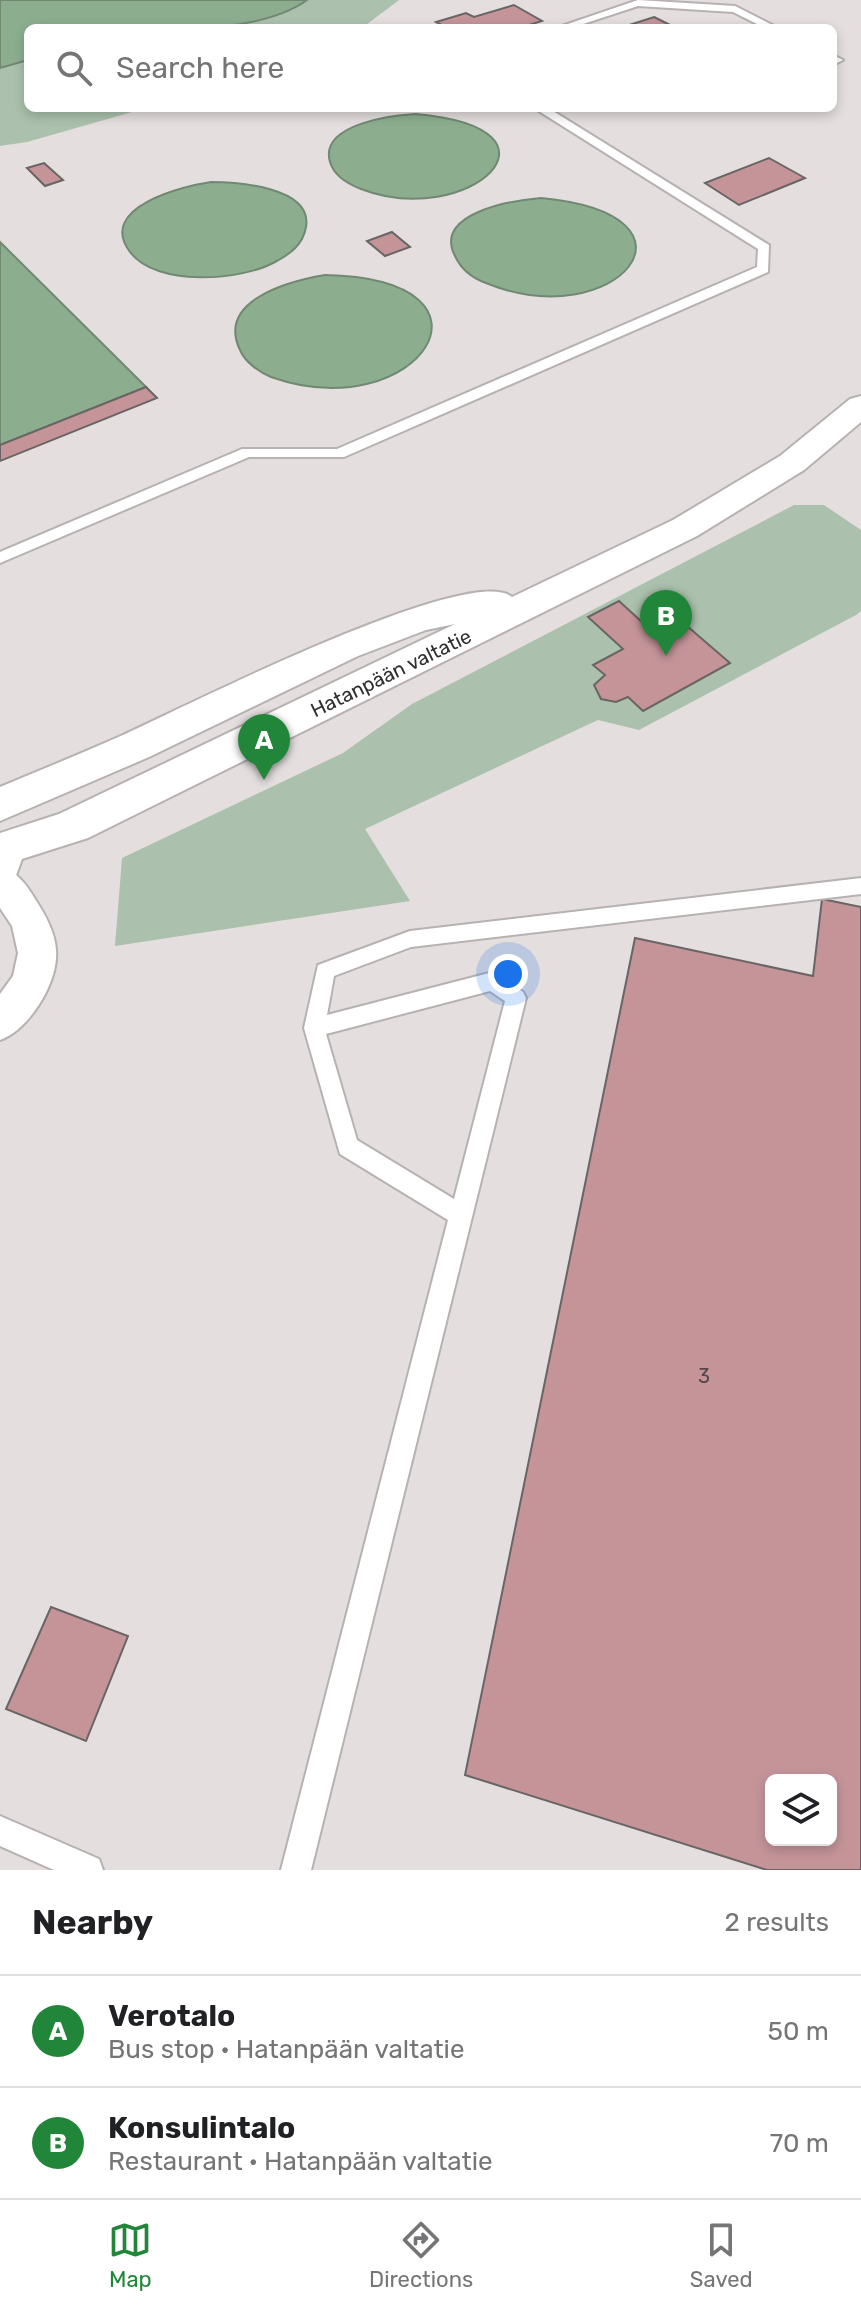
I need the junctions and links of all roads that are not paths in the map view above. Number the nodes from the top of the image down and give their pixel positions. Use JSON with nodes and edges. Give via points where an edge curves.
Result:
{"nodes":[{"id":1,"x":573,"y":24,"type":"edge"},
{"id":2,"x":765,"y":24,"type":"edge"},
{"id":3,"x":546,"y":112,"type":"edge"},
{"id":4,"x":861,"y":406,"type":"edge"},
{"id":5,"x":0,"y":558,"type":"edge"},
{"id":6,"x":558,"y":590,"type":"junction"},
{"id":7,"x":0,"y":805,"type":"edge"},
{"id":8,"x":1,"y":859,"type":"edge"},
{"id":9,"x":861,"y":886,"type":"edge"},
{"id":10,"x":0,"y":1023,"type":"edge"},
{"id":11,"x":314,"y":1028,"type":"junction"},
{"id":12,"x":462,"y":1216,"type":"junction"},
{"id":13,"x":0,"y":1831,"type":"edge"},
{"id":14,"x":88,"y":1870,"type":"edge"},
{"id":15,"x":296,"y":1870,"type":"edge"}],
"edges":[{"from":1,"to":2,"type":"lane","via":[[637,3],[735,9]]},
{"from":3,"to":5,"type":"lane","via":[[764,248],[763,269],[339,454],[247,452]]},
{"from":4,"to":6,"type":"main road","name":"Hatanpään valtatie","via":[[768,479],[685,528]]},
{"from":6,"to":7,"type":"main road","name":"Hatanpään valtatie","via":[[419,619],[345,647]]},
{"from":6,"to":8,"type":"main road","name":"Hatanpään valtatie"},
{"from":8,"to":10,"type":"street","via":[[36,939],[38,969]]},
{"from":9,"to":11,"type":"lane","via":[[410,939],[325,971]]},
{"from":11,"to":12,"type":"lane","via":[[348,1147]]},
{"from":11,"to":12,"type":"lane","via":[[493,981],[516,998]]},
{"from":12,"to":15,"type":"lane"},
{"from":13,"to":14,"type":"lane"}]}
